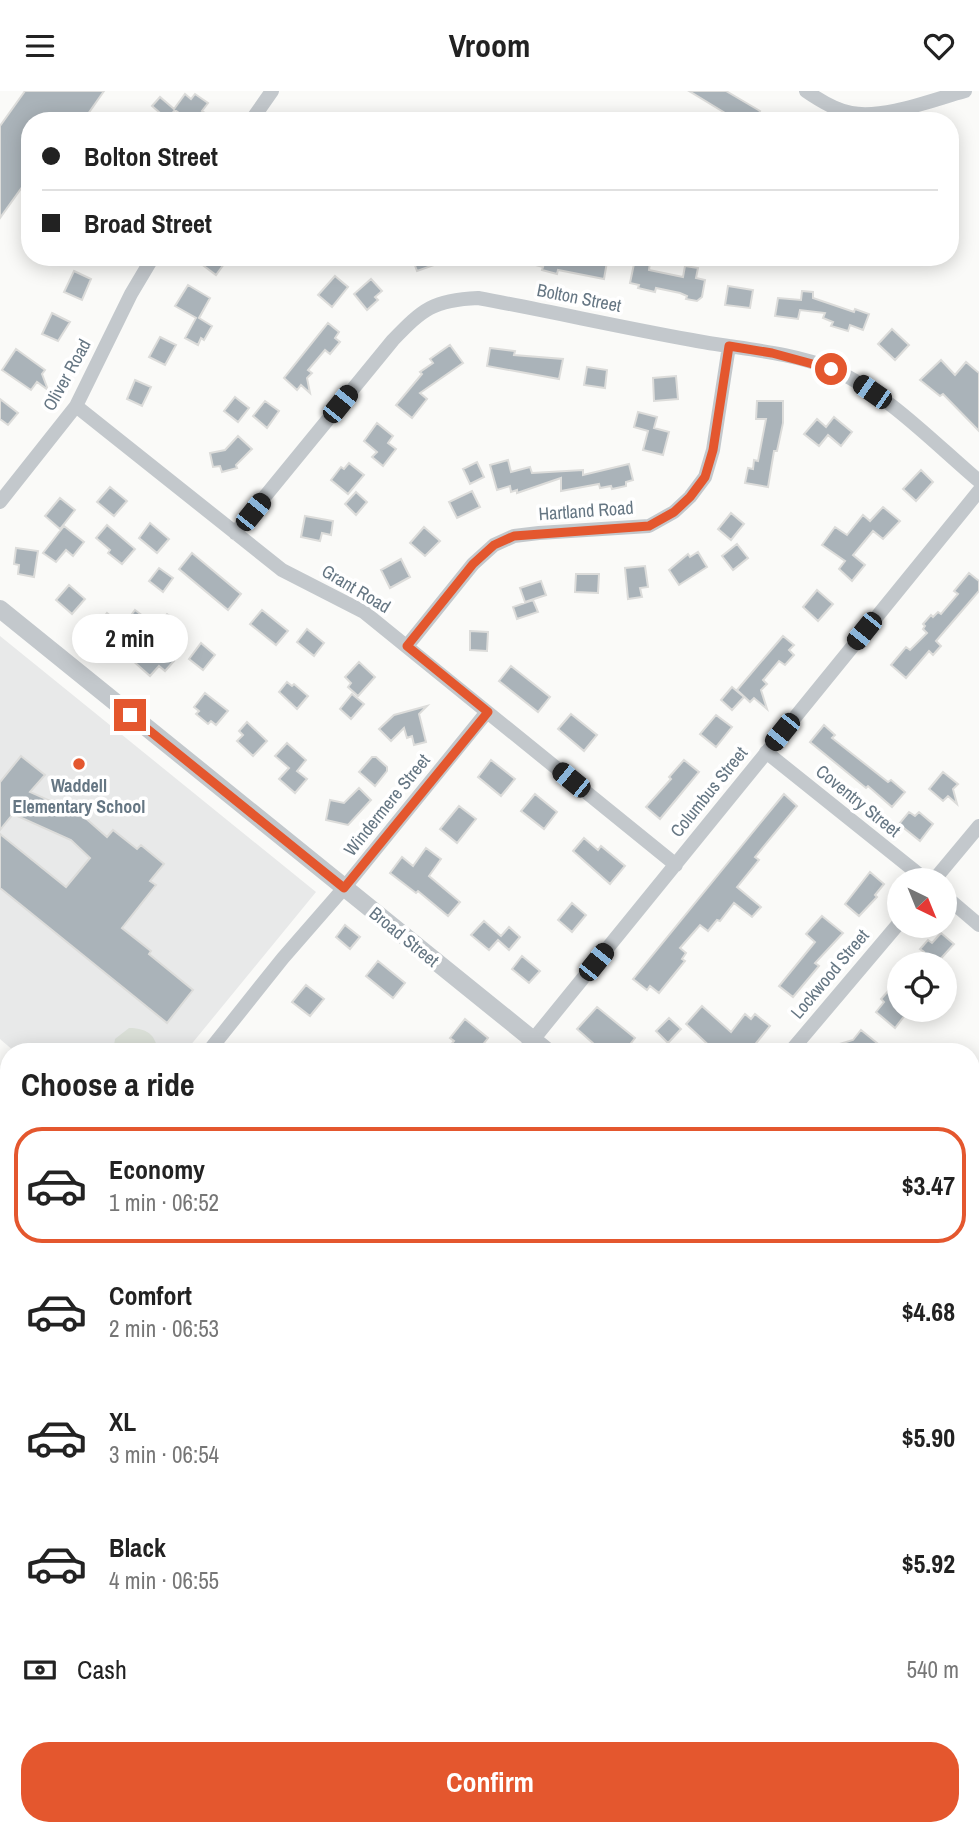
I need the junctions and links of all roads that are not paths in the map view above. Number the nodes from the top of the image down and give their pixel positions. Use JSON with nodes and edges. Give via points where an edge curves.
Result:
{"nodes":[{"id":1,"x":272,"y":91,"type":"edge"},
{"id":2,"x":806,"y":91,"type":"edge"},
{"id":3,"x":965,"y":91,"type":"edge"},
{"id":4,"x":257,"y":112,"type":"edge"},
{"id":5,"x":848,"y":112,"type":"edge"},
{"id":6,"x":881,"y":112,"type":"edge"},
{"id":7,"x":148,"y":266,"type":"edge"},
{"id":8,"x":729,"y":346,"type":"junction"},
{"id":9,"x":76,"y":406,"type":"junction"},
{"id":10,"x":979,"y":481,"type":"edge"},
{"id":11,"x":979,"y":491,"type":"edge"},
{"id":12,"x":0,"y":502,"type":"edge"},
{"id":13,"x":235,"y":533,"type":"junction"},
{"id":14,"x":0,"y":609,"type":"edge"},
{"id":15,"x":407,"y":646,"type":"junction"},
{"id":16,"x":488,"y":712,"type":"junction"},
{"id":17,"x":766,"y":752,"type":"junction"},
{"id":18,"x":979,"y":826,"type":"edge"},
{"id":19,"x":676,"y":865,"type":"junction"},
{"id":20,"x":911,"y":868,"type":"edge"},
{"id":21,"x":944,"y":868,"type":"edge"},
{"id":22,"x":344,"y":888,"type":"junction"},
{"id":23,"x":957,"y":906,"type":"edge"},
{"id":24,"x":979,"y":925,"type":"edge"},
{"id":25,"x":887,"y":937,"type":"edge"},
{"id":26,"x":215,"y":1043,"type":"edge"},
{"id":27,"x":525,"y":1043,"type":"edge"},
{"id":28,"x":530,"y":1043,"type":"edge"},
{"id":29,"x":798,"y":1043,"type":"edge"}],
"edges":[{"from":1,"to":4,"type":"street"},
{"from":2,"to":5,"type":"street"},
{"from":3,"to":6,"type":"street"},
{"from":7,"to":9,"type":"street","name":"Oliver Road"},
{"from":8,"to":10,"type":"street","name":"Bolton Street","via":[[804,361],[859,383]]},
{"from":8,"to":13,"type":"street","name":"Bolton Street","via":[[478,298],[435,304],[419,313],[393,340]]},
{"from":8,"to":15,"type":"street","name":"Hartland Road","via":[[705,477],[674,512],[649,526],[514,536],[494,545],[473,564]]},
{"from":9,"to":12,"type":"street","name":"Oliver Road"},
{"from":9,"to":13,"type":"street","name":"Grant Road"},
{"from":11,"to":17,"type":"street","name":"Columbus Street"},
{"from":13,"to":15,"type":"street","name":"Grant Road","via":[[282,570],[364,612]]},
{"from":14,"to":22,"type":"street","name":"Broad Street"},
{"from":15,"to":16,"type":"street","name":"Grant Road"},
{"from":16,"to":19,"type":"street","name":"Grant Road"},
{"from":16,"to":22,"type":"street","name":"Windermere Street"},
{"from":17,"to":19,"type":"street","name":"Columbus Street"},
{"from":17,"to":20,"type":"street","name":"Coventry Street"},
{"from":18,"to":21,"type":"street"},
{"from":19,"to":28,"type":"street","name":"Columbus Street"},
{"from":22,"to":26,"type":"street","name":"Windermere Street"},
{"from":22,"to":27,"type":"street","name":"Broad Street"},
{"from":23,"to":24,"type":"street"},
{"from":25,"to":29,"type":"street","name":"Lockwood Street"}]}
